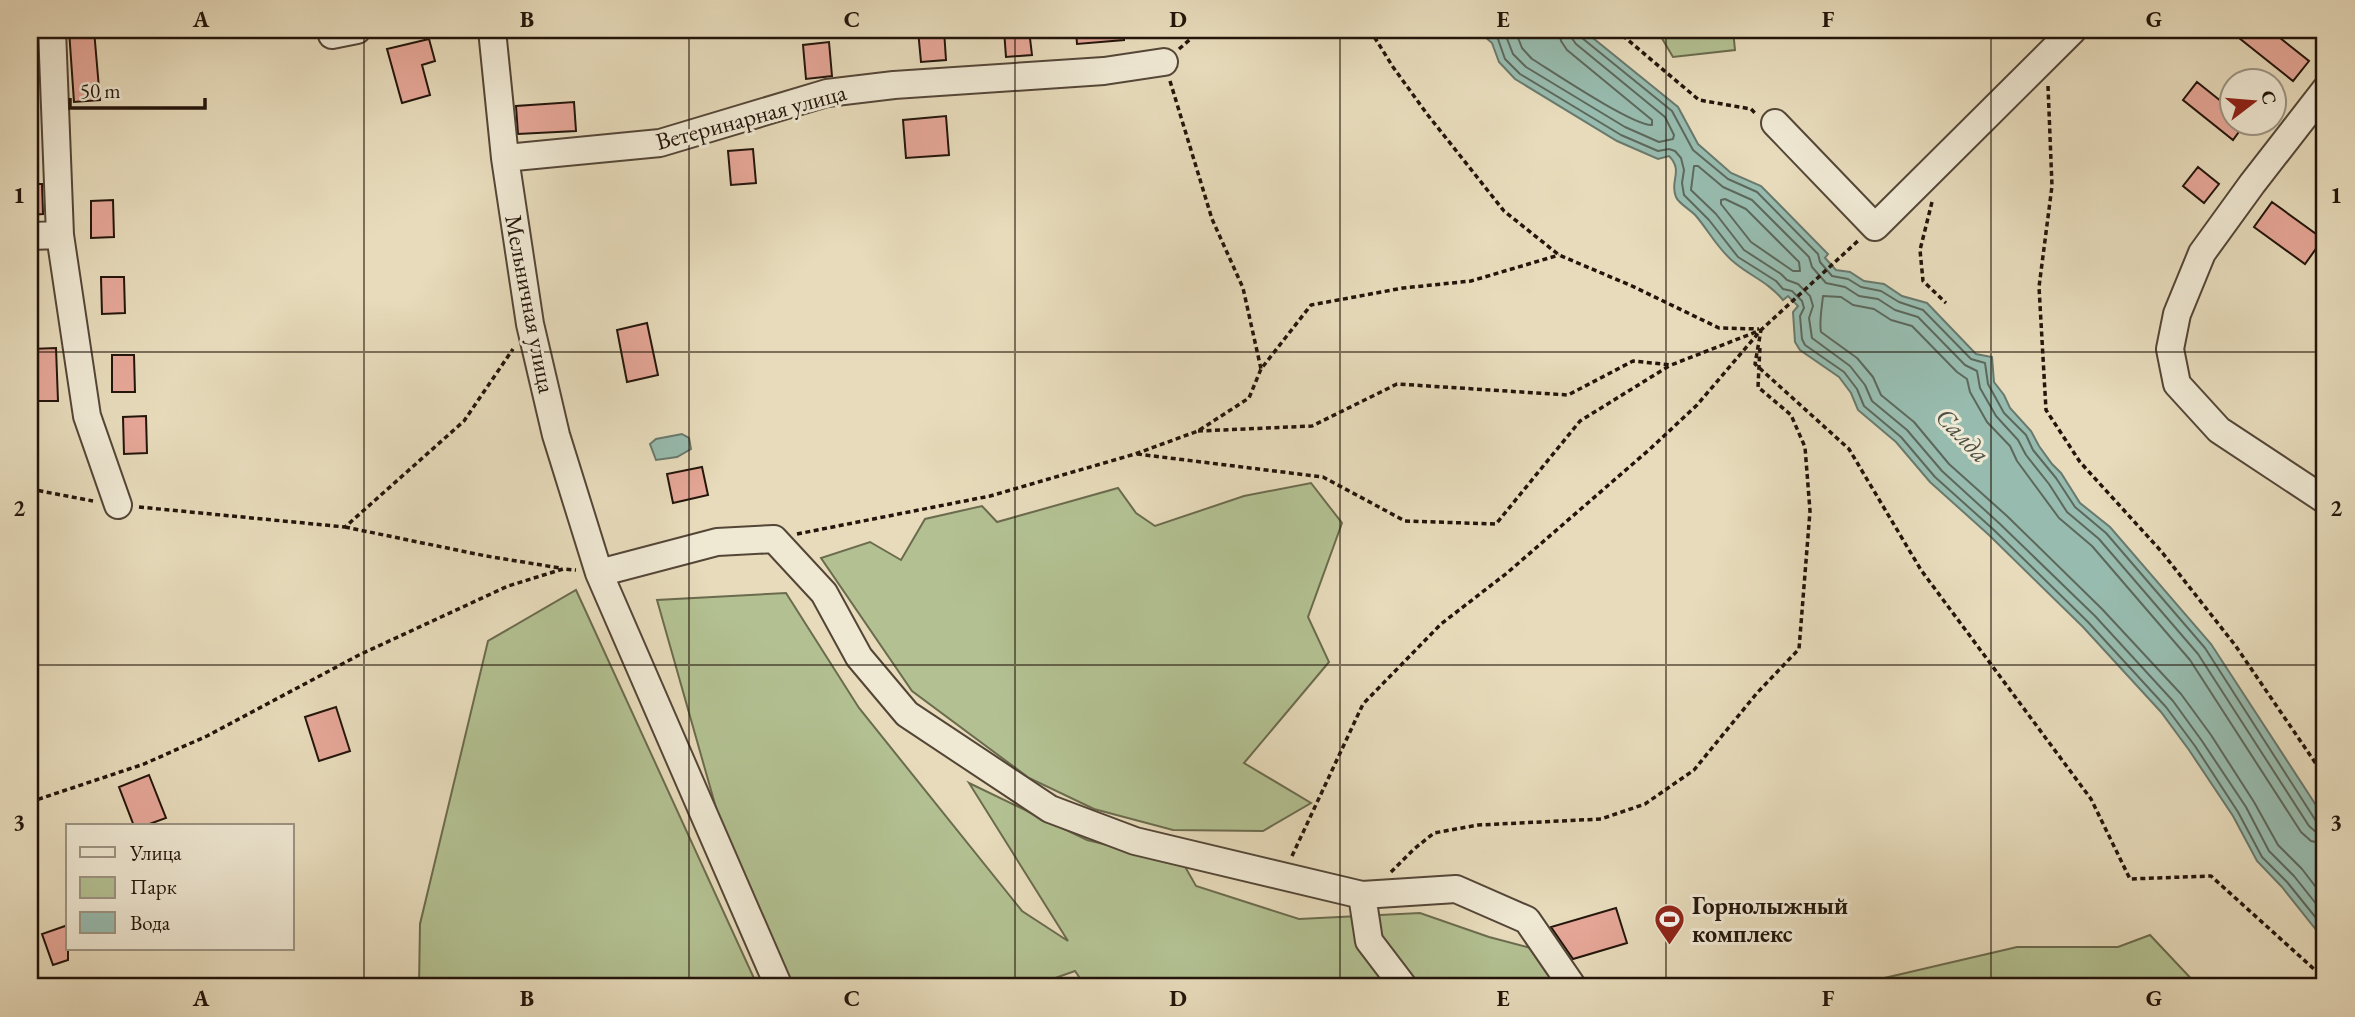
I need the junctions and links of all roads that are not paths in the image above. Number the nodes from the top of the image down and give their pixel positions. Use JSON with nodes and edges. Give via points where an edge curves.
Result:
{"nodes":[{"id":1,"x":52,"y":30,"type":"edge"},
{"id":2,"x":492,"y":30,"type":"edge"},
{"id":3,"x":2073,"y":30,"type":"edge"},
{"id":4,"x":1164,"y":62,"type":"road end"},
{"id":5,"x":2325,"y":90,"type":"edge"},
{"id":6,"x":1767,"y":121,"type":"road end"},
{"id":7,"x":505,"y":158,"type":"junction"},
{"id":8,"x":60,"y":235,"type":"junction"},
{"id":9,"x":30,"y":236,"type":"edge"},
{"id":10,"x":2325,"y":500,"type":"edge"},
{"id":11,"x":118,"y":505,"type":"road end"},
{"id":12,"x":599,"y":573,"type":"junction"},
{"id":13,"x":1362,"y":895,"type":"junction"},
{"id":14,"x":779,"y":987,"type":"edge"},
{"id":15,"x":1404,"y":987,"type":"edge"},
{"id":16,"x":1573,"y":987,"type":"edge"}],
"edges":[{"from":1,"to":8,"type":"street"},
{"from":2,"to":7,"type":"street","name":"Мельничная улица"},
{"from":3,"to":6,"type":"street","via":[[1875,227]]},
{"from":4,"to":7,"type":"street","name":"Ветеринарная улица","via":[[827,93],[660,143]]},
{"from":5,"to":10,"type":"street","via":[[2202,253],[2177,314],[2170,349],[2177,384],[2219,430]]},
{"from":7,"to":12,"type":"street","name":"Мельничная улица","via":[[530,324],[556,435]]},
{"from":8,"to":9,"type":"street"},
{"from":8,"to":11,"type":"street","via":[[87,416]]},
{"from":12,"to":13,"type":"street","via":[[717,542],[774,539],[824,593],[859,657],[907,714],[1049,809],[1135,841]]},
{"from":12,"to":14,"type":"street","name":"Мельничная улица"},
{"from":13,"to":15,"type":"street","via":[[1369,942]]},
{"from":13,"to":16,"type":"street","via":[[1456,889],[1527,920]]}]}
